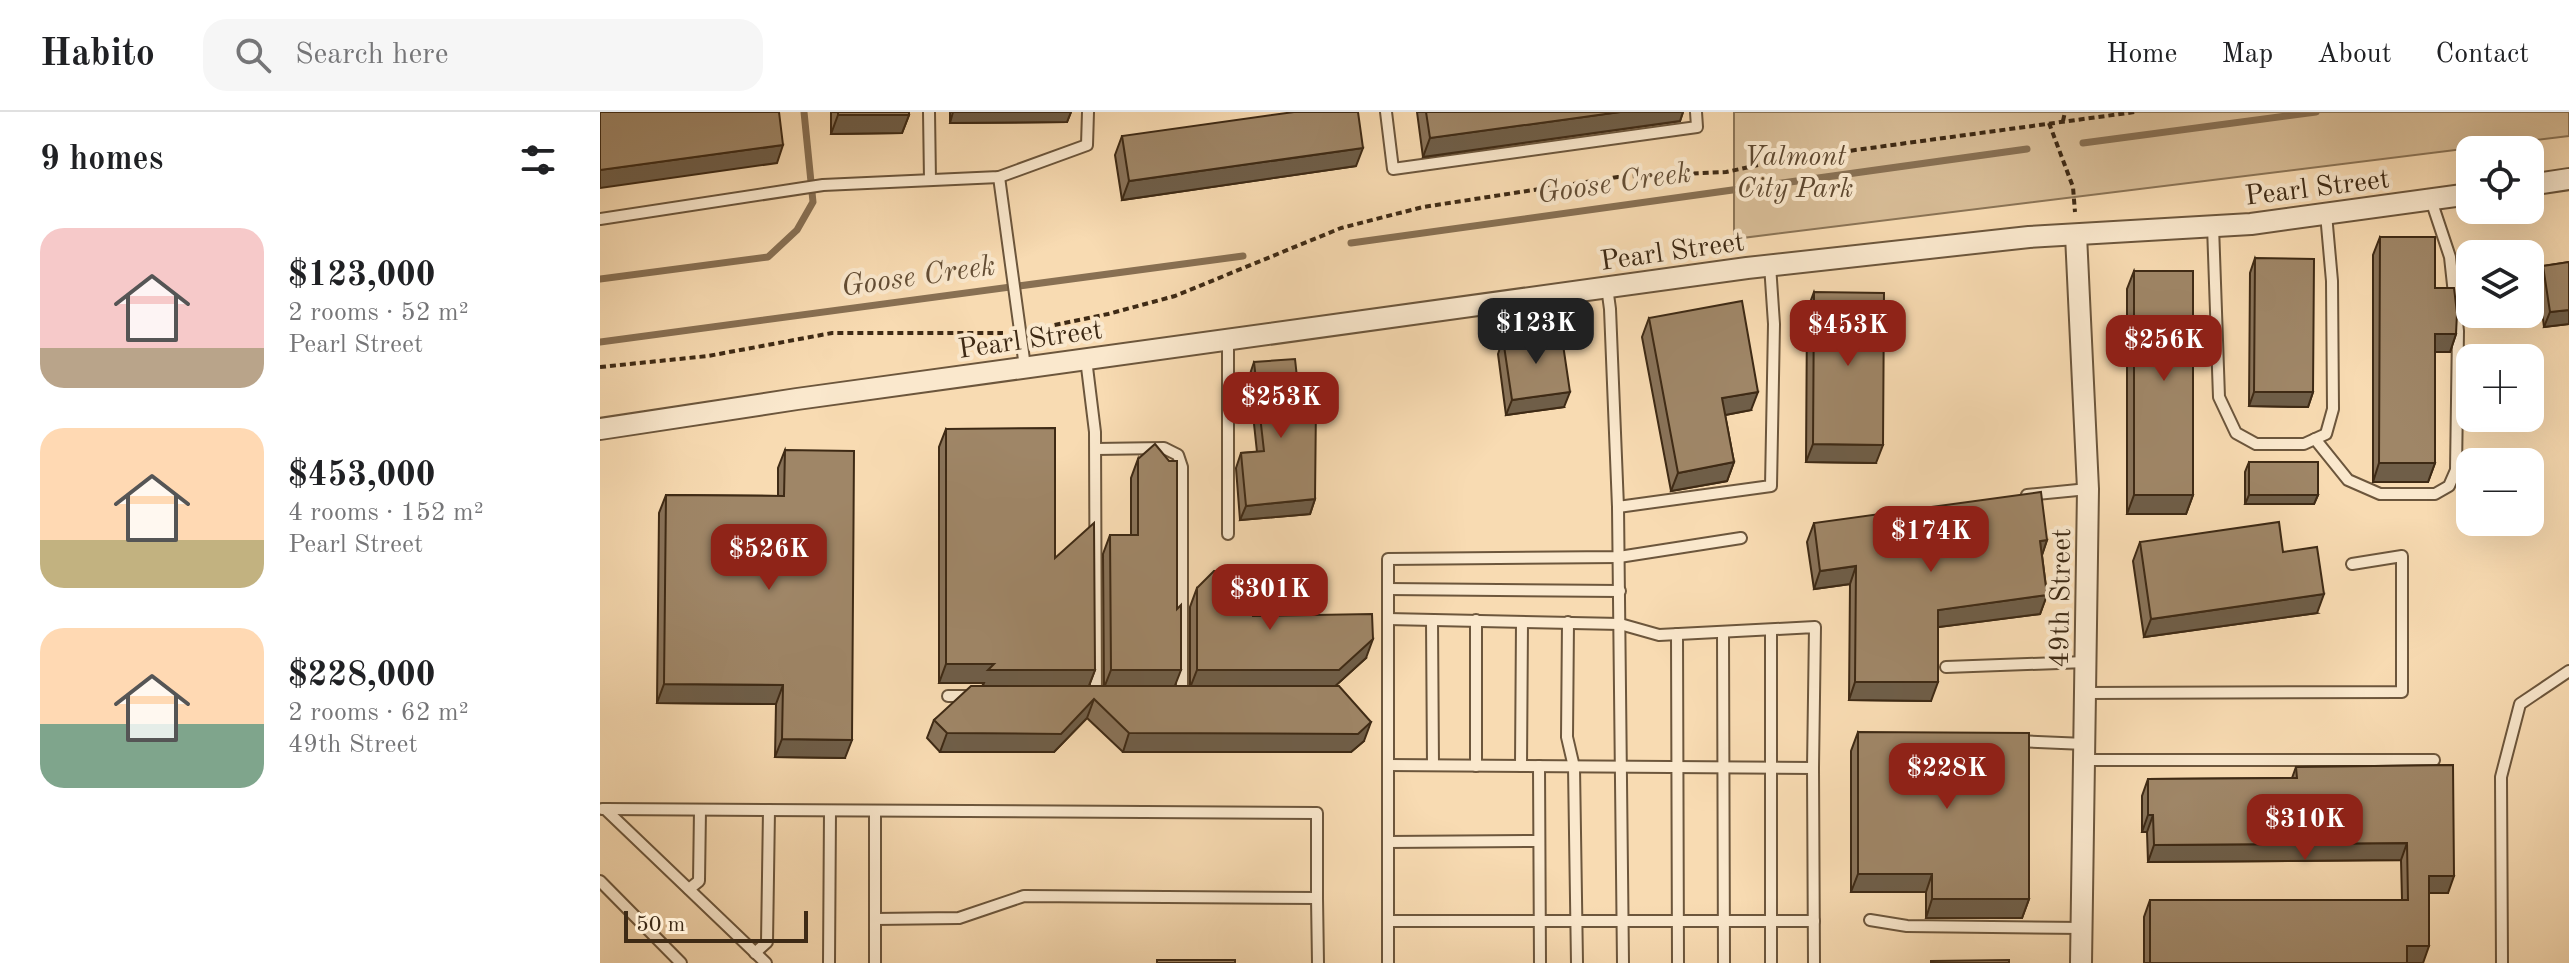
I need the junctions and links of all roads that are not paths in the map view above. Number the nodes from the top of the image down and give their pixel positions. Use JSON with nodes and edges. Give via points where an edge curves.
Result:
{"nodes":[{"id":1,"x":929,"y":112,"type":"edge"},
{"id":2,"x":1088,"y":112,"type":"edge"},
{"id":3,"x":1386,"y":112,"type":"edge"},
{"id":4,"x":1696,"y":112,"type":"edge"},
{"id":5,"x":999,"y":177,"type":"junction"},
{"id":6,"x":2569,"y":179,"type":"edge"},
{"id":7,"x":930,"y":180,"type":"junction"},
{"id":8,"x":2544,"y":183,"type":"edge"},
{"id":9,"x":2456,"y":196,"type":"edge"},
{"id":10,"x":2431,"y":200,"type":"junction"},
{"id":11,"x":2326,"y":214,"type":"junction"},
{"id":12,"x":600,"y":219,"type":"edge"},
{"id":13,"x":2213,"y":226,"type":"junction"},
{"id":14,"x":2076,"y":235,"type":"junction"},
{"id":15,"x":1770,"y":265,"type":"junction"},
{"id":16,"x":1607,"y":287,"type":"junction"},
{"id":17,"x":1228,"y":340,"type":"junction"},
{"id":18,"x":1086,"y":359,"type":"junction"},
{"id":19,"x":1025,"y":367,"type":"junction"},
{"id":20,"x":600,"y":429,"type":"edge"},
{"id":21,"x":2315,"y":439,"type":"junction"},
{"id":22,"x":1096,"y":449,"type":"junction"},
{"id":23,"x":2088,"y":489,"type":"junction"},
{"id":24,"x":2014,"y":497,"type":"edge"},
{"id":25,"x":1618,"y":507,"type":"junction"},
{"id":26,"x":1228,"y":534,"type":"dead end"},
{"id":27,"x":1741,"y":538,"type":"dead end"},
{"id":28,"x":1619,"y":557,"type":"junction"},
{"id":29,"x":2352,"y":564,"type":"dead end"},
{"id":30,"x":1388,"y":589,"type":"junction"},
{"id":31,"x":1620,"y":591,"type":"junction"},
{"id":32,"x":1388,"y":619,"type":"junction"},
{"id":33,"x":1432,"y":620,"type":"junction"},
{"id":34,"x":1476,"y":620,"type":"junction"},
{"id":35,"x":1522,"y":622,"type":"junction"},
{"id":36,"x":1568,"y":622,"type":"junction"},
{"id":37,"x":1620,"y":624,"type":"junction"},
{"id":38,"x":1771,"y":630,"type":"junction"},
{"id":39,"x":1723,"y":632,"type":"junction"},
{"id":40,"x":1677,"y":634,"type":"junction"},
{"id":41,"x":2086,"y":662,"type":"junction"},
{"id":42,"x":1946,"y":667,"type":"dead end"},
{"id":43,"x":2569,"y":671,"type":"edge"},
{"id":44,"x":2086,"y":693,"type":"junction"},
{"id":45,"x":948,"y":696,"type":"dead end"},
{"id":46,"x":978,"y":696,"type":"edge"},
{"id":47,"x":1082,"y":696,"type":"edge"},
{"id":48,"x":1096,"y":696,"type":"junction"},
{"id":49,"x":1111,"y":696,"type":"edge"},
{"id":50,"x":1168,"y":696,"type":"edge"},
{"id":51,"x":1182,"y":696,"type":"junction"},
{"id":52,"x":1197,"y":696,"type":"edge"},
{"id":53,"x":2005,"y":741,"type":"edge"},
{"id":54,"x":2085,"y":752,"type":"junction"},
{"id":55,"x":2434,"y":760,"type":"dead end"},
{"id":56,"x":1388,"y":765,"type":"junction"},
{"id":57,"x":1433,"y":765,"type":"junction"},
{"id":58,"x":1476,"y":766,"type":"junction"},
{"id":59,"x":1521,"y":766,"type":"junction"},
{"id":60,"x":1539,"y":766,"type":"junction"},
{"id":61,"x":1574,"y":767,"type":"junction"},
{"id":62,"x":1621,"y":767,"type":"junction"},
{"id":63,"x":1678,"y":767,"type":"junction"},
{"id":64,"x":1723,"y":767,"type":"junction"},
{"id":65,"x":1770,"y":768,"type":"junction"},
{"id":66,"x":1813,"y":768,"type":"junction"},
{"id":67,"x":603,"y":809,"type":"edge"},
{"id":68,"x":700,"y":810,"type":"junction"},
{"id":69,"x":769,"y":810,"type":"junction"},
{"id":70,"x":830,"y":811,"type":"junction"},
{"id":71,"x":875,"y":811,"type":"junction"},
{"id":72,"x":1539,"y":841,"type":"junction"},
{"id":73,"x":1388,"y":842,"type":"junction"},
{"id":74,"x":600,"y":881,"type":"edge"},
{"id":75,"x":689,"y":889,"type":"junction"},
{"id":76,"x":1317,"y":898,"type":"junction"},
{"id":77,"x":875,"y":919,"type":"junction"},
{"id":78,"x":1724,"y":920,"type":"junction"},
{"id":79,"x":1870,"y":920,"type":"dead end"},
{"id":80,"x":1388,"y":921,"type":"junction"},
{"id":81,"x":1540,"y":921,"type":"junction"},
{"id":82,"x":1678,"y":921,"type":"junction"},
{"id":83,"x":1771,"y":921,"type":"junction"},
{"id":84,"x":1814,"y":921,"type":"junction"},
{"id":85,"x":1576,"y":922,"type":"junction"},
{"id":86,"x":1622,"y":922,"type":"junction"},
{"id":87,"x":2082,"y":928,"type":"junction"},
{"id":88,"x":755,"y":953,"type":"junction"},
{"id":89,"x":681,"y":963,"type":"edge"},
{"id":90,"x":766,"y":963,"type":"edge"},
{"id":91,"x":829,"y":963,"type":"edge"},
{"id":92,"x":875,"y":963,"type":"edge"},
{"id":93,"x":1318,"y":963,"type":"edge"},
{"id":94,"x":1388,"y":963,"type":"edge"},
{"id":95,"x":1540,"y":963,"type":"edge"},
{"id":96,"x":1577,"y":963,"type":"edge"},
{"id":97,"x":1623,"y":963,"type":"edge"},
{"id":98,"x":1678,"y":963,"type":"edge"},
{"id":99,"x":1724,"y":963,"type":"edge"},
{"id":100,"x":1771,"y":963,"type":"edge"},
{"id":101,"x":1814,"y":963,"type":"edge"},
{"id":102,"x":2081,"y":963,"type":"edge"},
{"id":103,"x":2502,"y":963,"type":"edge"}],
"edges":[{"from":1,"to":7,"type":"lane"},
{"from":2,"to":5,"type":"lane","via":[[1087,145]]},
{"from":3,"to":4,"type":"lane","via":[[1393,169],[1697,127]]},
{"from":5,"to":7,"type":"lane"},
{"from":5,"to":19,"type":"lane"},
{"from":6,"to":8,"type":"street"},
{"from":7,"to":12,"type":"lane","via":[[804,187]]},
{"from":9,"to":10,"type":"street","name":"Pearl Street"},
{"from":10,"to":11,"type":"street","name":"Pearl Street"},
{"from":10,"to":21,"type":"lane","via":[[2450,257],[2458,331],[2456,470],[2449,486],[2435,494],[2380,494],[2348,480]]},
{"from":11,"to":13,"type":"street","name":"Pearl Street"},
{"from":11,"to":21,"type":"lane","via":[[2333,409],[2326,434]]},
{"from":13,"to":14,"type":"street","name":"Pearl Street"},
{"from":13,"to":21,"type":"lane","via":[[2219,397],[2236,433],[2256,444],[2304,444]]},
{"from":14,"to":15,"type":"street","name":"Pearl Street"},
{"from":14,"to":23,"type":"street","name":"49th Street"},
{"from":15,"to":16,"type":"street","name":"Pearl Street"},
{"from":15,"to":25,"type":"lane","via":[[1771,486]]},
{"from":16,"to":17,"type":"street","name":"Pearl Street"},
{"from":16,"to":25,"type":"lane"},
{"from":17,"to":18,"type":"street","name":"Pearl Street"},
{"from":17,"to":26,"type":"lane"},
{"from":18,"to":19,"type":"street","name":"Pearl Street"},
{"from":18,"to":22,"type":"lane"},
{"from":19,"to":20,"type":"street","name":"Pearl Street"},
{"from":22,"to":48,"type":"lane"},
{"from":22,"to":51,"type":"lane","via":[[1164,448],[1178,455]]},
{"from":23,"to":24,"type":"lane"},
{"from":23,"to":41,"type":"street","name":"49th Street"},
{"from":25,"to":28,"type":"lane"},
{"from":27,"to":28,"type":"lane"},
{"from":28,"to":30,"type":"lane","via":[[1388,559]]},
{"from":28,"to":31,"type":"lane"},
{"from":29,"to":44,"type":"lane","via":[[2402,556],[2402,692]]},
{"from":30,"to":31,"type":"lane"},
{"from":30,"to":32,"type":"lane"},
{"from":31,"to":37,"type":"lane"},
{"from":32,"to":33,"type":"lane"},
{"from":32,"to":56,"type":"lane"},
{"from":33,"to":34,"type":"lane"},
{"from":33,"to":57,"type":"lane"},
{"from":34,"to":35,"type":"lane"},
{"from":34,"to":58,"type":"lane"},
{"from":35,"to":36,"type":"lane"},
{"from":35,"to":59,"type":"lane"},
{"from":36,"to":37,"type":"lane"},
{"from":36,"to":61,"type":"lane","via":[[1567,737]]},
{"from":37,"to":40,"type":"lane","via":[[1659,635]]},
{"from":37,"to":62,"type":"lane"},
{"from":38,"to":39,"type":"lane"},
{"from":38,"to":65,"type":"lane"},
{"from":38,"to":66,"type":"lane","via":[[1815,627]]},
{"from":39,"to":40,"type":"lane"},
{"from":39,"to":64,"type":"lane"},
{"from":40,"to":63,"type":"lane"},
{"from":41,"to":42,"type":"lane"},
{"from":41,"to":44,"type":"street","name":"49th Street"},
{"from":43,"to":103,"type":"lane","via":[[2520,704],[2501,777]]},
{"from":44,"to":54,"type":"street","name":"49th Street"},
{"from":45,"to":46,"type":"lane"},
{"from":47,"to":48,"type":"lane"},
{"from":48,"to":49,"type":"lane"},
{"from":50,"to":51,"type":"lane"},
{"from":51,"to":52,"type":"lane"},
{"from":53,"to":54,"type":"lane"},
{"from":54,"to":55,"type":"lane"},
{"from":54,"to":87,"type":"street","name":"49th Street"},
{"from":56,"to":57,"type":"lane"},
{"from":56,"to":73,"type":"lane"},
{"from":57,"to":58,"type":"lane"},
{"from":58,"to":59,"type":"lane"},
{"from":59,"to":60,"type":"lane"},
{"from":60,"to":61,"type":"lane"},
{"from":60,"to":72,"type":"lane"},
{"from":61,"to":62,"type":"lane"},
{"from":61,"to":85,"type":"lane"},
{"from":62,"to":63,"type":"lane"},
{"from":62,"to":86,"type":"lane"},
{"from":63,"to":64,"type":"lane"},
{"from":63,"to":82,"type":"lane"},
{"from":64,"to":65,"type":"lane"},
{"from":64,"to":78,"type":"lane"},
{"from":65,"to":66,"type":"lane"},
{"from":65,"to":83,"type":"lane"},
{"from":66,"to":84,"type":"lane"},
{"from":67,"to":68,"type":"lane"},
{"from":67,"to":75,"type":"lane"},
{"from":68,"to":69,"type":"lane"},
{"from":68,"to":75,"type":"lane","via":[[699,881]]},
{"from":69,"to":70,"type":"lane"},
{"from":69,"to":88,"type":"lane","via":[[767,942]]},
{"from":70,"to":71,"type":"lane"},
{"from":70,"to":91,"type":"lane"},
{"from":71,"to":76,"type":"lane","via":[[1317,813]]},
{"from":71,"to":77,"type":"lane"},
{"from":72,"to":73,"type":"lane"},
{"from":72,"to":81,"type":"lane"},
{"from":73,"to":80,"type":"lane"},
{"from":74,"to":89,"type":"lane"},
{"from":75,"to":88,"type":"lane"},
{"from":76,"to":77,"type":"lane","via":[[1024,896],[959,918]]},
{"from":76,"to":93,"type":"lane"},
{"from":77,"to":92,"type":"lane"},
{"from":78,"to":82,"type":"lane"},
{"from":78,"to":83,"type":"lane"},
{"from":78,"to":99,"type":"lane"},
{"from":79,"to":87,"type":"lane","via":[[1907,926]]},
{"from":80,"to":81,"type":"lane"},
{"from":80,"to":94,"type":"lane"},
{"from":81,"to":85,"type":"lane"},
{"from":81,"to":95,"type":"lane"},
{"from":82,"to":86,"type":"lane"},
{"from":82,"to":98,"type":"lane"},
{"from":83,"to":84,"type":"lane"},
{"from":83,"to":100,"type":"lane"},
{"from":84,"to":101,"type":"lane"},
{"from":85,"to":86,"type":"lane"},
{"from":85,"to":96,"type":"lane"},
{"from":86,"to":97,"type":"lane"},
{"from":87,"to":102,"type":"street","name":"49th Street"},
{"from":88,"to":90,"type":"lane"}]}
